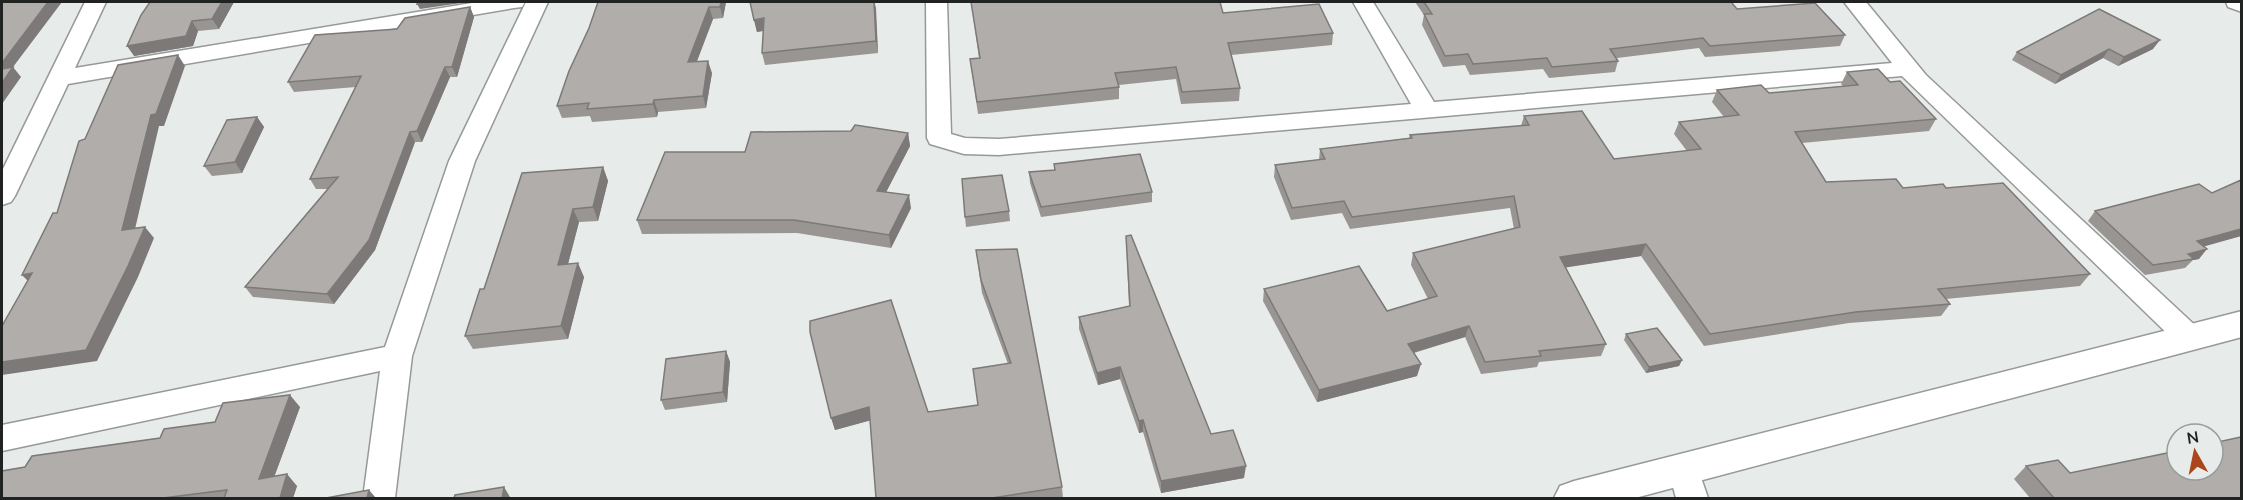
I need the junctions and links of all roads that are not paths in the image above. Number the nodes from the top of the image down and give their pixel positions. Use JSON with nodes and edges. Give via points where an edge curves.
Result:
{"nodes":[{"id":1,"x":95,"y":2,"type":"edge"},
{"id":2,"x":514,"y":2,"type":"edge"},
{"id":3,"x":537,"y":2,"type":"edge"},
{"id":4,"x":936,"y":2,"type":"edge"},
{"id":5,"x":1363,"y":2,"type":"edge"},
{"id":6,"x":1855,"y":2,"type":"edge"},
{"id":7,"x":2236,"y":2,"type":"edge"},
{"id":8,"x":2241,"y":6,"type":"edge"},
{"id":9,"x":1909,"y":68,"type":"junction"},
{"id":10,"x":59,"y":78,"type":"junction"},
{"id":11,"x":1427,"y":110,"type":"junction"},
{"id":12,"x":2,"y":196,"type":"edge"},
{"id":13,"x":2241,"y":324,"type":"edge"},
{"id":14,"x":2189,"y":338,"type":"junction"},
{"id":15,"x":397,"y":356,"type":"junction"},
{"id":16,"x":2,"y":438,"type":"edge"},
{"id":17,"x":1688,"y":484,"type":"edge"},
{"id":18,"x":379,"y":498,"type":"edge"},
{"id":19,"x":1574,"y":498,"type":"edge"}],
"edges":[{"from":1,"to":10,"type":"street"},
{"from":2,"to":10,"type":"street"},
{"from":3,"to":15,"type":"street","via":[[462,160]]},
{"from":4,"to":11,"type":"street","via":[[939,138],[964,146],[999,147]]},
{"from":5,"to":11,"type":"street"},
{"from":6,"to":9,"type":"street"},
{"from":7,"to":8,"type":"street"},
{"from":9,"to":11,"type":"street"},
{"from":9,"to":14,"type":"street"},
{"from":10,"to":12,"type":"street"},
{"from":13,"to":14,"type":"main road"},
{"from":14,"to":17,"type":"main road"},
{"from":15,"to":16,"type":"street"},
{"from":15,"to":18,"type":"street"},
{"from":17,"to":19,"type":"main road"}]}
